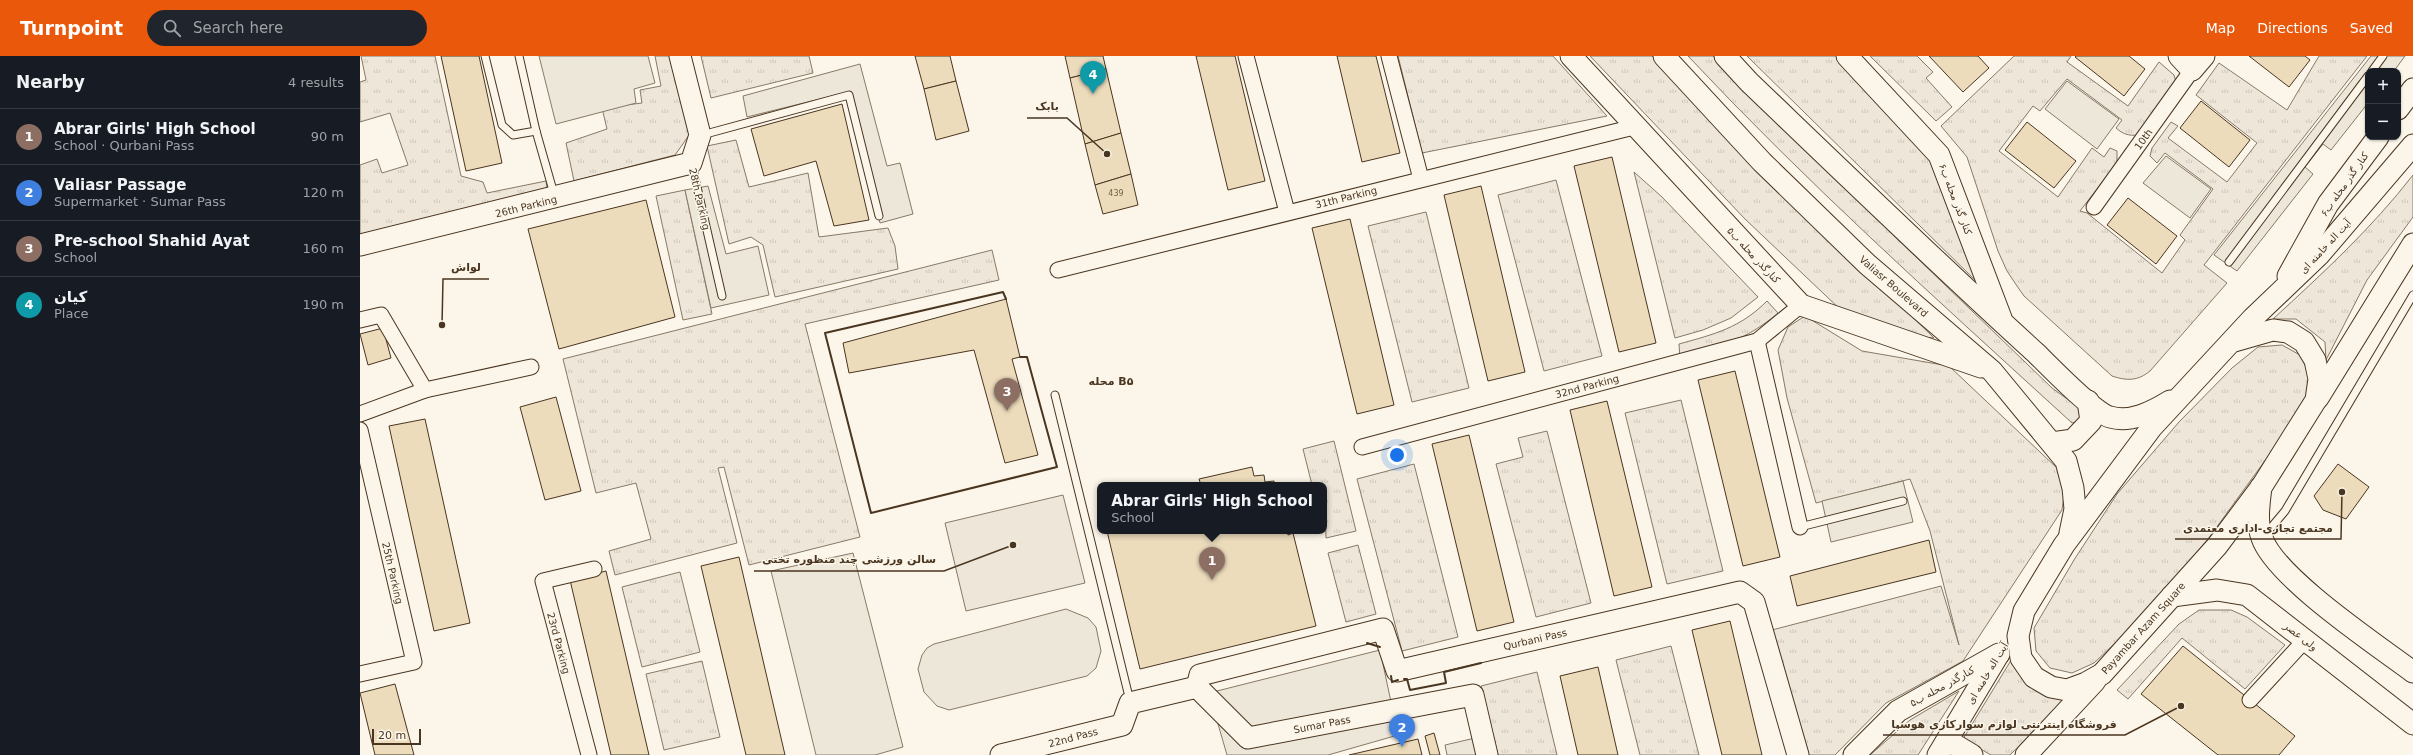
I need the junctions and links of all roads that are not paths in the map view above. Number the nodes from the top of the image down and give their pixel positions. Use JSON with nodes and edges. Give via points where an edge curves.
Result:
{"nodes":[{"id":1,"x":485,"y":56,"type":"edge"},
{"id":2,"x":519,"y":56,"type":"edge"},
{"id":3,"x":680,"y":56,"type":"edge"},
{"id":4,"x":1246,"y":56,"type":"edge"},
{"id":5,"x":1389,"y":56,"type":"edge"},
{"id":6,"x":1571,"y":56,"type":"edge"},
{"id":7,"x":1664,"y":56,"type":"edge"},
{"id":8,"x":1725,"y":56,"type":"edge"},
{"id":9,"x":1847,"y":56,"type":"edge"},
{"id":10,"x":2383,"y":56,"type":"edge"},
{"id":11,"x":2192,"y":61,"type":"edge"},
{"id":12,"x":2374,"y":68,"type":"edge"},
{"id":13,"x":2365,"y":80,"type":"edge"},
{"id":14,"x":2413,"y":89,"type":"edge"},
{"id":15,"x":2401,"y":106,"type":"edge"},
{"id":16,"x":1634,"y":127,"type":"junction"},
{"id":17,"x":536,"y":131,"type":"junction"},
{"id":18,"x":700,"y":135,"type":"junction"},
{"id":19,"x":2376,"y":140,"type":"edge"},
{"id":20,"x":2413,"y":145,"type":"edge"},
{"id":21,"x":691,"y":164,"type":"junction"},
{"id":22,"x":1421,"y":179,"type":"junction"},
{"id":23,"x":556,"y":198,"type":"junction"},
{"id":24,"x":2094,"y":207,"type":"dead end"},
{"id":25,"x":1287,"y":212,"type":"junction"},
{"id":26,"x":879,"y":216,"type":"dead end"},
{"id":27,"x":2413,"y":244,"type":"edge"},
{"id":28,"x":360,"y":245,"type":"edge"},
{"id":29,"x":2229,"y":262,"type":"dead end"},
{"id":30,"x":1058,"y":270,"type":"dead end"},
{"id":31,"x":2413,"y":295,"type":"edge"},
{"id":32,"x":722,"y":296,"type":"dead end"},
{"id":33,"x":2276,"y":296,"type":"junction"},
{"id":34,"x":1801,"y":305,"type":"junction"},
{"id":35,"x":360,"y":320,"type":"edge"},
{"id":36,"x":2003,"y":324,"type":"junction"},
{"id":37,"x":1757,"y":341,"type":"junction"},
{"id":38,"x":2231,"y":342,"type":"junction"},
{"id":39,"x":531,"y":367,"type":"dead end"},
{"id":40,"x":1992,"y":371,"type":"junction"},
{"id":41,"x":425,"y":390,"type":"junction"},
{"id":42,"x":2185,"y":392,"type":"junction"},
{"id":43,"x":1055,"y":395,"type":"dead end"},
{"id":44,"x":2316,"y":400,"type":"junction"},
{"id":45,"x":2088,"y":401,"type":"junction"},
{"id":46,"x":360,"y":414,"type":"edge"},
{"id":47,"x":360,"y":430,"type":"edge"},
{"id":48,"x":2052,"y":443,"type":"junction"},
{"id":49,"x":1362,"y":447,"type":"dead end"},
{"id":50,"x":2262,"y":486,"type":"junction"},
{"id":51,"x":1903,"y":501,"type":"dead end"},
{"id":52,"x":1800,"y":527,"type":"joint"},
{"id":53,"x":2069,"y":538,"type":"junction"},
{"id":54,"x":2262,"y":539,"type":"junction"},
{"id":55,"x":594,"y":569,"type":"dead end"},
{"id":56,"x":2172,"y":596,"type":"junction"},
{"id":57,"x":2024,"y":611,"type":"junction"},
{"id":58,"x":2306,"y":639,"type":"junction"},
{"id":59,"x":1999,"y":654,"type":"junction"},
{"id":60,"x":2413,"y":672,"type":"edge"},
{"id":61,"x":360,"y":674,"type":"edge"},
{"id":62,"x":2102,"y":674,"type":"junction"},
{"id":63,"x":1197,"y":687,"type":"junction"},
{"id":64,"x":2250,"y":700,"type":"dead end"},
{"id":65,"x":1130,"y":703,"type":"junction"},
{"id":66,"x":2413,"y":724,"type":"edge"},
{"id":67,"x":1942,"y":748,"type":"edge"},
{"id":68,"x":589,"y":755,"type":"edge"},
{"id":69,"x":1001,"y":755,"type":"edge"},
{"id":70,"x":1487,"y":755,"type":"edge"},
{"id":71,"x":1798,"y":755,"type":"edge"},
{"id":72,"x":1854,"y":755,"type":"edge"},
{"id":73,"x":1972,"y":755,"type":"edge"},
{"id":74,"x":2026,"y":755,"type":"edge"}],
"edges":[{"from":1,"to":17,"type":"lane","via":[[502,125],[513,135]]},
{"from":2,"to":17,"type":"lane"},
{"from":3,"to":18,"type":"main road"},
{"from":4,"to":25,"type":"street"},
{"from":5,"to":22,"type":"street"},
{"from":6,"to":16,"type":"main road","name":"کنارگذر محله ب۵"},
{"from":7,"to":40,"type":"main road","name":"Valiasr Boulevard","via":[[1762,162],[1867,264]]},
{"from":8,"to":36,"type":"main road","via":[[1749,82]]},
{"from":9,"to":36,"type":"main road","name":"کنار گذر محله ب۶","via":[[1939,155]]},
{"from":10,"to":12,"type":"lane"},
{"from":11,"to":24,"type":"street","name":"10th"},
{"from":13,"to":29,"type":"lane"},
{"from":14,"to":15,"type":"main road"},
{"from":16,"to":22,"type":"street","name":"31th Parking"},
{"from":16,"to":34,"type":"main road","name":"کنارگذر محله ب۵"},
{"from":17,"to":23,"type":"lane"},
{"from":18,"to":21,"type":"main road","name":"28th Parking"},
{"from":18,"to":26,"type":"lane","via":[[849,95]]},
{"from":19,"to":33,"type":"main road","name":"کنار گذر محله ب۶","via":[[2328,204]]},
{"from":20,"to":33,"type":"main road","name":"آیت اله خامنه ای","via":[[2319,255]]},
{"from":21,"to":23,"type":"main road","name":"26th Parking"},
{"from":21,"to":32,"type":"lane","name":"28th Parking"},
{"from":22,"to":25,"type":"street","name":"31th Parking"},
{"from":23,"to":28,"type":"main road","name":"26th Parking"},
{"from":25,"to":30,"type":"street","name":"31th Parking"},
{"from":27,"to":44,"type":"main road"},
{"from":31,"to":54,"type":"lane","via":[[2285,511]]},
{"from":33,"to":38,"type":"main road","name":"آیت اله خامنه ای"},
{"from":34,"to":37,"type":"street","name":"32nd Parking"},
{"from":34,"to":40,"type":"main road","name":"کنارگذر محله ب۵"},
{"from":35,"to":41,"type":"street","via":[[381,315]]},
{"from":36,"to":45,"type":"main road"},
{"from":37,"to":49,"type":"street","name":"32nd Parking"},
{"from":37,"to":52,"type":"street"},
{"from":38,"to":42,"type":"main road","name":"Payambar Azam Square"},
{"from":38,"to":44,"type":"main road","name":"Payambar Azam Square","via":[[2273,330],[2288,332],[2304,342],[2315,360],[2319,379]]},
{"from":39,"to":41,"type":"street"},
{"from":40,"to":48,"type":"main road","name":"Valiasr Boulevard"},
{"from":41,"to":46,"type":"street"},
{"from":42,"to":45,"type":"main road","via":[[2153,412],[2132,418],[2109,417]]},
{"from":42,"to":53,"type":"main road","name":"Payambar Azam Square","via":[[2152,427]]},
{"from":43,"to":65,"type":"lane"},
{"from":44,"to":50,"type":"main road","name":"Payambar Azam Square"},
{"from":45,"to":48,"type":"main road","via":[[2091,421],[2073,440]]},
{"from":47,"to":61,"type":"street","name":"25th Parking","via":[[414,662]]},
{"from":48,"to":53,"type":"main road","name":"Valiasr Boulevard","via":[[2066,461],[2073,488],[2076,509]]},
{"from":50,"to":54,"type":"main road","via":[[2257,517]]},
{"from":50,"to":56,"type":"main road","name":"Payambar Azam Square","via":[[2217,546]]},
{"from":51,"to":52,"type":"lane"},
{"from":53,"to":57,"type":"main road","name":"Payambar Azam Square"},
{"from":54,"to":60,"type":"main road","via":[[2276,562],[2304,589]]},
{"from":55,"to":68,"type":"street","name":"23rd Parking","via":[[543,582]]},
{"from":56,"to":58,"type":"main road","name":"ولی عصر","via":[[2217,590],[2247,595]]},
{"from":56,"to":62,"type":"main road","name":"Payambar Azam Square"},
{"from":57,"to":59,"type":"main road","name":"آیت اله خامنه ای"},
{"from":57,"to":62,"type":"main road","name":"Payambar Azam Square","via":[[2018,636],[2022,658],[2034,676],[2051,687],[2066,690],[2086,684]]},
{"from":58,"to":64,"type":"street"},
{"from":58,"to":66,"type":"main road","name":"ولی عصر"},
{"from":59,"to":67,"type":"main road","name":"آیت اله خامنه ای"},
{"from":59,"to":72,"type":"main road","name":"کنارگذر محله ب۵","via":[[1898,711]]},
{"from":62,"to":74,"type":"main road"},
{"from":63,"to":65,"type":"main road"},
{"from":63,"to":70,"type":"main road","name":"Sumar Pass","via":[[1248,738],[1473,695]]},
{"from":63,"to":71,"type":"main road","name":"Qurbani Pass","via":[[1200,675],[1383,629],[1397,671],[1740,592],[1754,602]]},
{"from":65,"to":69,"type":"main road","name":"22nd Pass","via":[[1122,725]]},
{"from":67,"to":73,"type":"main road"}]}
